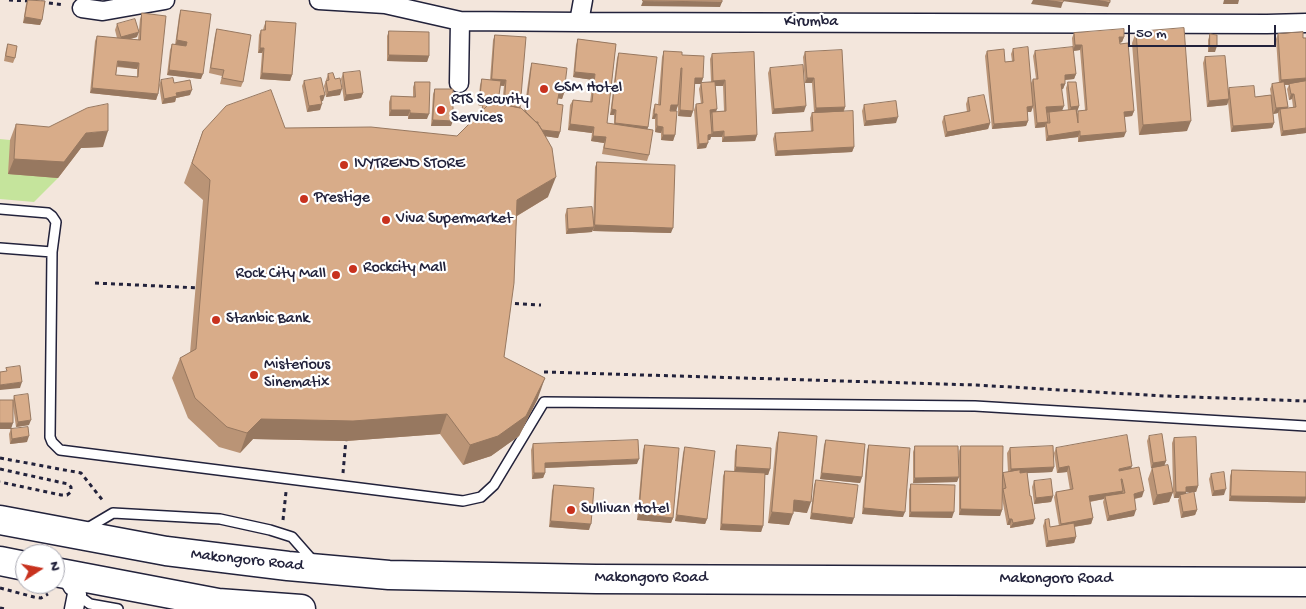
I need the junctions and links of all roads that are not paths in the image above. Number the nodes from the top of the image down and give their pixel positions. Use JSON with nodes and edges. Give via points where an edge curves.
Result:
{"nodes":[{"id":1,"x":165,"y":0,"type":"edge"},
{"id":2,"x":319,"y":0,"type":"edge"},
{"id":3,"x":583,"y":0,"type":"edge"},
{"id":4,"x":82,"y":8,"type":"road end"},
{"id":5,"x":460,"y":20,"type":"junction"},
{"id":6,"x":578,"y":22,"type":"junction"},
{"id":7,"x":1306,"y":23,"type":"edge"},
{"id":8,"x":459,"y":83,"type":"dead end"},
{"id":9,"x":0,"y":209,"type":"edge"},
{"id":10,"x":0,"y":248,"type":"edge"},
{"id":11,"x":52,"y":252,"type":"junction"},
{"id":12,"x":1306,"y":426,"type":"edge"},
{"id":13,"x":0,"y":520,"type":"edge"},
{"id":14,"x":77,"y":535,"type":"junction"},
{"id":15,"x":0,"y":561,"type":"edge"},
{"id":16,"x":15,"y":564,"type":"edge"},
{"id":17,"x":320,"y":568,"type":"junction"},
{"id":18,"x":1306,"y":582,"type":"edge"},
{"id":19,"x":65,"y":588,"type":"edge"},
{"id":20,"x":65,"y":589,"type":"edge"},
{"id":21,"x":118,"y":609,"type":"edge"},
{"id":22,"x":301,"y":609,"type":"edge"}],
"edges":[{"from":1,"to":4,"type":"street","via":[[103,11]]},
{"from":2,"to":5,"type":"street","name":"Kirumba","via":[[385,4]]},
{"from":3,"to":6,"type":"street"},
{"from":5,"to":6,"type":"street","name":"Kirumba"},
{"from":5,"to":8,"type":"street"},
{"from":6,"to":7,"type":"street","name":"Kirumba"},
{"from":9,"to":11,"type":"lane","via":[[52,216],[56,222]]},
{"from":10,"to":11,"type":"lane"},
{"from":11,"to":12,"type":"lane","via":[[50,437],[60,450],[462,501],[481,497],[494,485],[544,402],[975,406]]},
{"from":13,"to":14,"type":"main road","name":"Makongoro Road"},
{"from":14,"to":17,"type":"main road","name":"Makongoro Road","via":[[166,552]]},
{"from":14,"to":17,"type":"lane","via":[[113,513],[220,519],[292,537]]},
{"from":15,"to":16,"type":"main road"},
{"from":17,"to":18,"type":"main road","name":"Makongoro Road","via":[[389,575],[596,579]]},
{"from":19,"to":22,"type":"main road"},
{"from":20,"to":21,"type":"lane","via":[[90,604]]}]}
